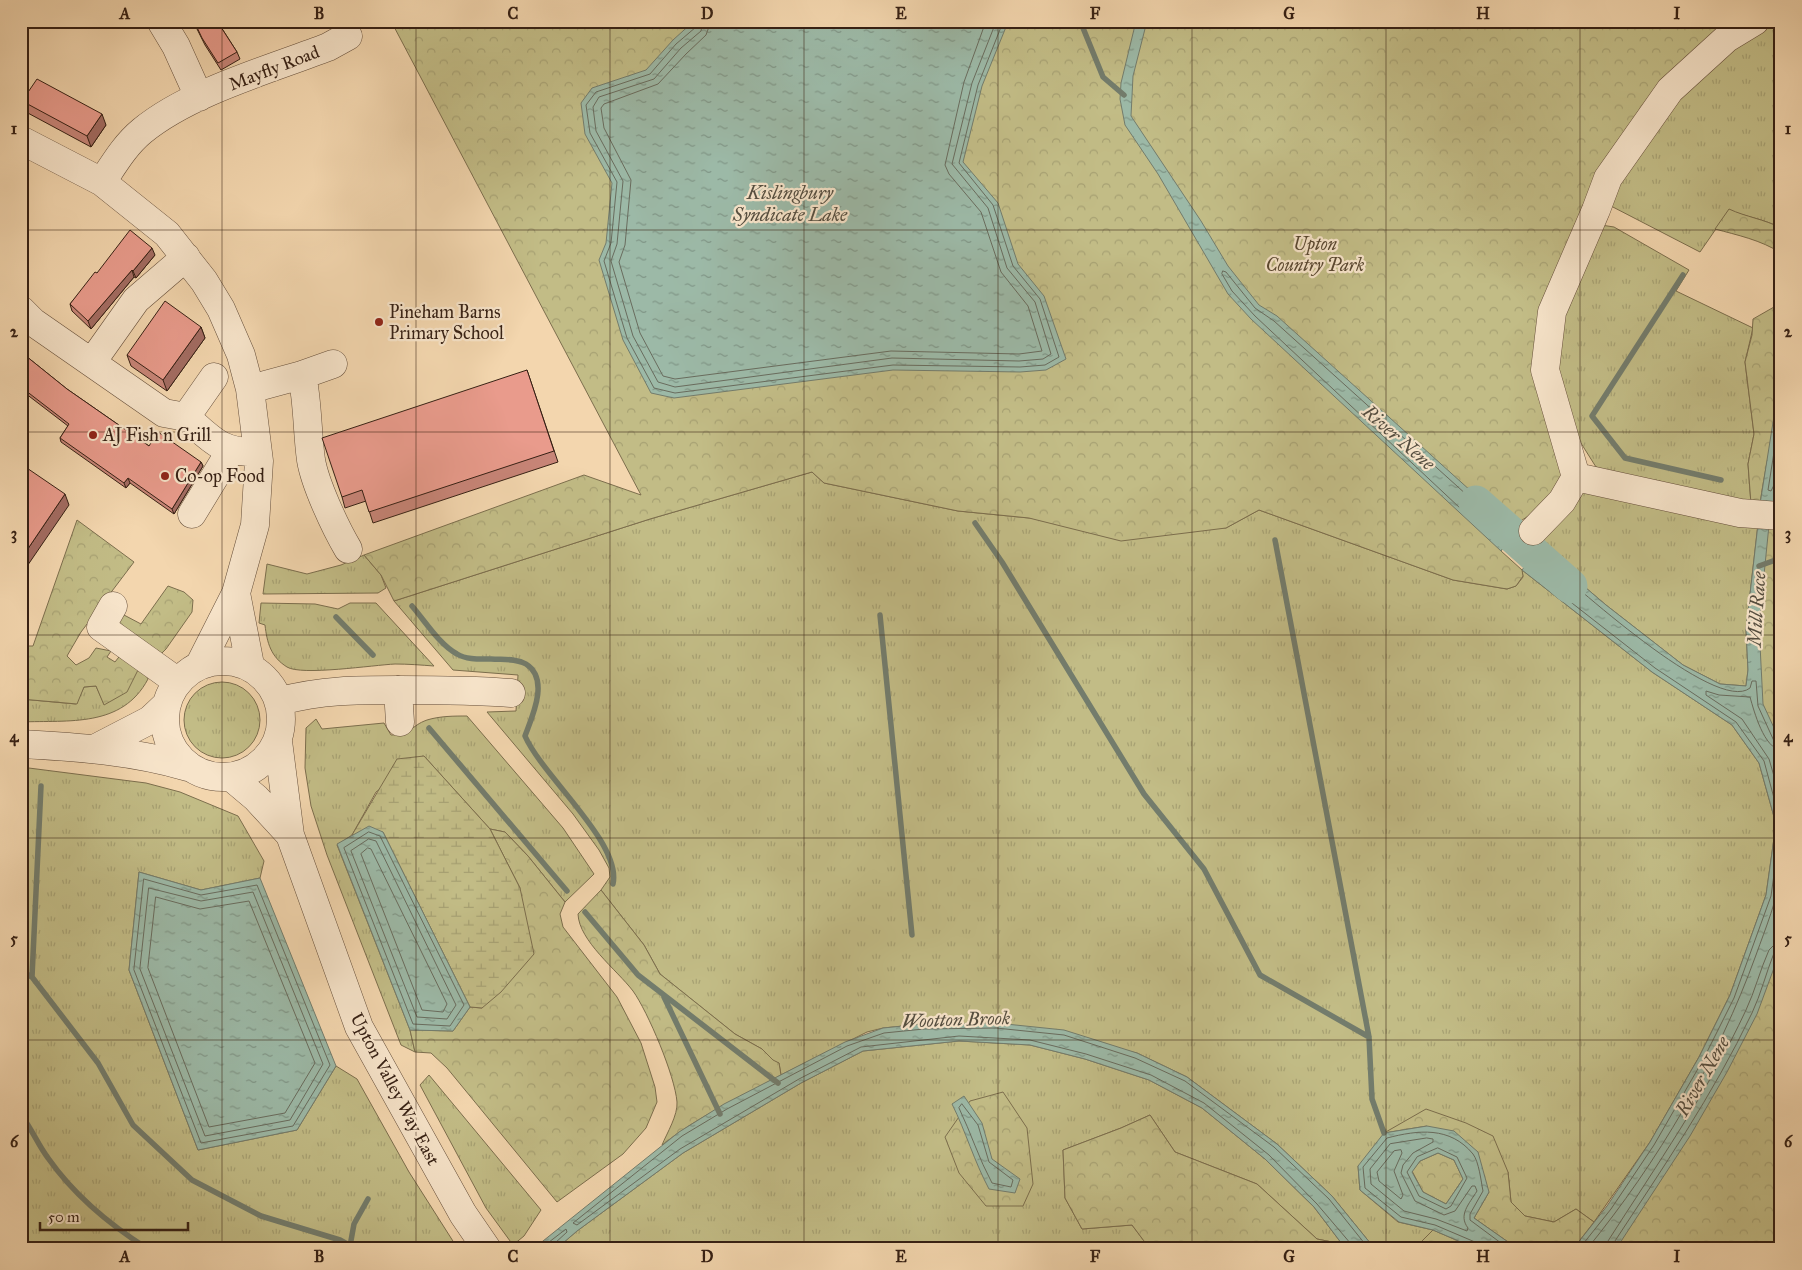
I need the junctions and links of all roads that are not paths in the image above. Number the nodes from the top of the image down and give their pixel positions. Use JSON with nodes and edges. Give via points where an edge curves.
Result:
{"nodes":[{"id":1,"x":161,"y":21,"type":"edge"},
{"id":2,"x":1755,"y":21,"type":"edge"},
{"id":3,"x":349,"y":37,"type":"edge"},
{"id":4,"x":199,"y":96,"type":"junction"},
{"id":5,"x":21,"y":140,"type":"edge"},
{"id":6,"x":102,"y":182,"type":"junction"},
{"id":7,"x":186,"y":257,"type":"junction"},
{"id":8,"x":21,"y":310,"type":"edge"},
{"id":9,"x":92,"y":362,"type":"junction"},
{"id":10,"x":333,"y":364,"type":"dead end"},
{"id":11,"x":302,"y":375,"type":"junction"},
{"id":12,"x":214,"y":377,"type":"dead end"},
{"id":13,"x":250,"y":389,"type":"junction"},
{"id":14,"x":186,"y":417,"type":"junction"},
{"id":15,"x":244,"y":451,"type":"junction"},
{"id":16,"x":1576,"y":477,"type":"junction"},
{"id":17,"x":192,"y":514,"type":"dead end"},
{"id":18,"x":1781,"y":516,"type":"edge"},
{"id":19,"x":1533,"y":531,"type":"dead end"},
{"id":20,"x":342,"y":538,"type":"dead end"},
{"id":21,"x":236,"y":593,"type":"junction"},
{"id":22,"x":113,"y":606,"type":"dead end"},
{"id":23,"x":250,"y":665,"type":"junction"},
{"id":24,"x":181,"y":684,"type":"junction"},
{"id":25,"x":398,"y":690,"type":"junction"},
{"id":26,"x":511,"y":693,"type":"dead end"},
{"id":27,"x":280,"y":701,"type":"junction"},
{"id":28,"x":400,"y":722,"type":"dead end"},
{"id":29,"x":278,"y":741,"type":"junction"},
{"id":30,"x":21,"y":744,"type":"edge"},
{"id":31,"x":96,"y":748,"type":"junction"},
{"id":32,"x":188,"y":767,"type":"junction"},
{"id":33,"x":231,"y":777,"type":"junction"},
{"id":34,"x":290,"y":835,"type":"junction"},
{"id":35,"x":487,"y":1249,"type":"edge"}],
"edges":[{"from":1,"to":4,"type":"street"},
{"from":2,"to":16,"type":"street","via":[[1727,38],[1670,90],[1608,178],[1552,312],[1546,370]]},
{"from":3,"to":4,"type":"street","name":"Mayfly Road"},
{"from":4,"to":6,"type":"street","name":"Mayfly Road","via":[[167,113],[142,132],[124,150]]},
{"from":5,"to":6,"type":"street"},
{"from":6,"to":7,"type":"street","via":[[166,234]]},
{"from":7,"to":9,"type":"street","via":[[136,300]]},
{"from":7,"to":13,"type":"street","via":[[221,309],[241,355]]},
{"from":8,"to":9,"type":"street","via":[[33,322]]},
{"from":9,"to":14,"type":"street","via":[[164,413]]},
{"from":10,"to":11,"type":"street"},
{"from":11,"to":13,"type":"street"},
{"from":11,"to":20,"type":"street","via":[[311,461]]},
{"from":12,"to":14,"type":"street"},
{"from":13,"to":15,"type":"street"},
{"from":14,"to":15,"type":"street","via":[[218,444]]},
{"from":15,"to":17,"type":"street"},
{"from":15,"to":21,"type":"street","via":[[259,461],[255,525]]},
{"from":16,"to":18,"type":"street","via":[[1740,513]]},
{"from":16,"to":19,"type":"street","via":[[1562,501]]},
{"from":21,"to":23,"type":"street"},
{"from":21,"to":24,"type":"street"},
{"from":22,"to":24,"type":"street","via":[[101,627]]},
{"from":23,"to":24,"type":"street","via":[[214,661]]},
{"from":23,"to":27,"type":"street","via":[[262,675]]},
{"from":24,"to":31,"type":"street","via":[[150,720]]},
{"from":24,"to":32,"type":"street","via":[[164,717],[172,748]]},
{"from":25,"to":26,"type":"street"},
{"from":25,"to":27,"type":"street","via":[[341,690]]},
{"from":25,"to":28,"type":"street"},
{"from":27,"to":29,"type":"street","via":[[282,715]]},
{"from":29,"to":33,"type":"street","via":[[267,759],[251,771]]},
{"from":29,"to":34,"type":"street","name":"Upton Valley Way East"},
{"from":30,"to":31,"type":"street"},
{"from":31,"to":32,"type":"street","via":[[162,759]]},
{"from":32,"to":33,"type":"street","via":[[203,774]]},
{"from":33,"to":34,"type":"street","name":"Upton Valley Way East","via":[[256,798]]},
{"from":34,"to":35,"type":"street","name":"Upton Valley Way East","via":[[359,1027],[463,1214]]}]}
